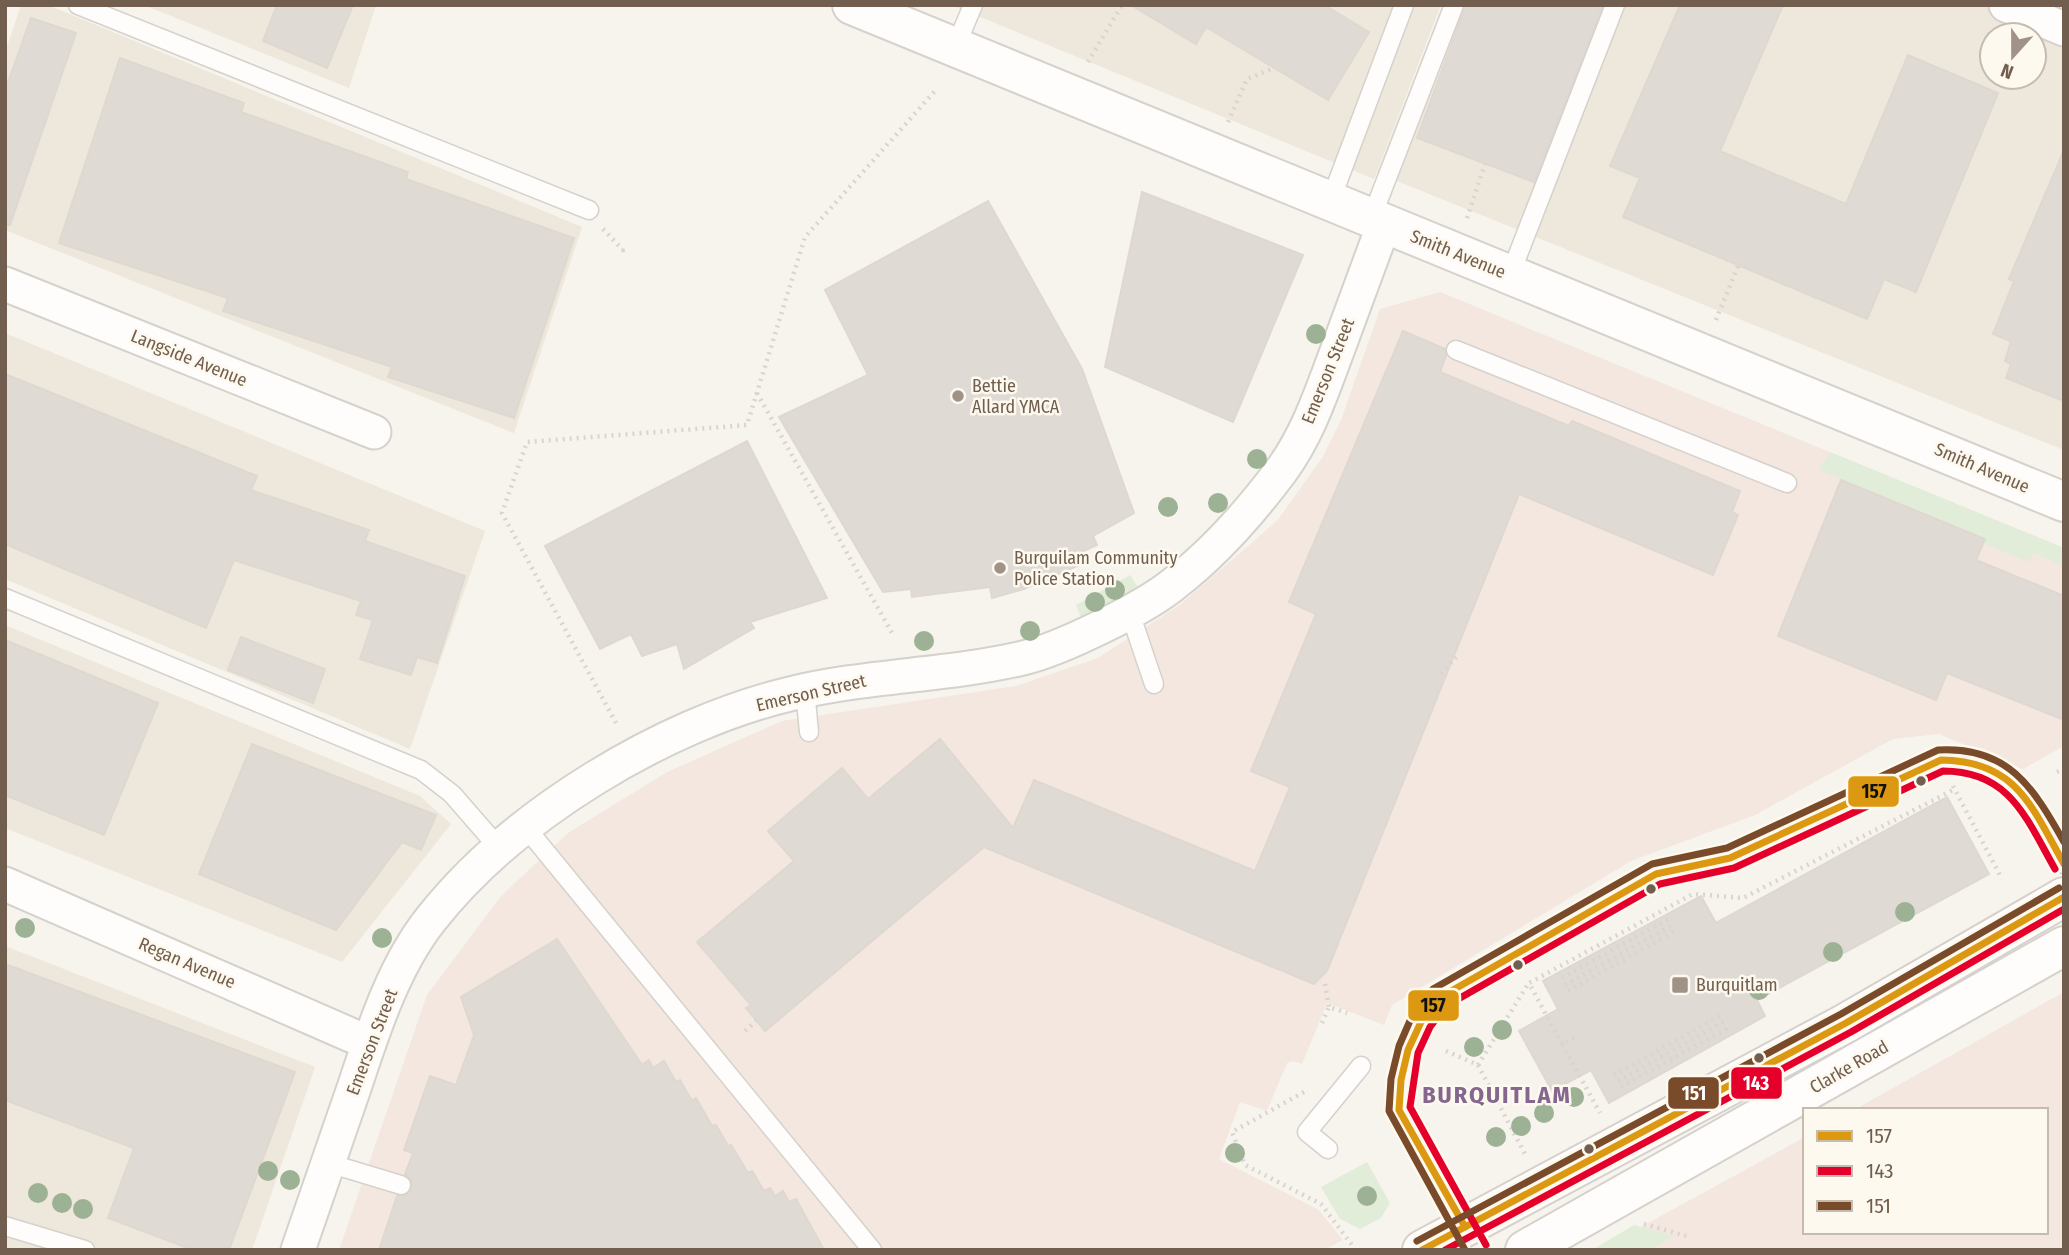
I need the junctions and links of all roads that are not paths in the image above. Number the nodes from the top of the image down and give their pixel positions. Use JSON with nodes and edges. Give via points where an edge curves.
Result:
{"nodes":[{"id":1,"x":78,"y":5,"type":"edge"},
{"id":2,"x":852,"y":5,"type":"edge"},
{"id":3,"x":973,"y":5,"type":"edge"},
{"id":4,"x":1404,"y":5,"type":"edge"},
{"id":5,"x":1454,"y":5,"type":"edge"},
{"id":6,"x":1615,"y":5,"type":"edge"},
{"id":7,"x":2006,"y":5,"type":"edge"},
{"id":8,"x":2064,"y":29,"type":"edge"},
{"id":9,"x":955,"y":48,"type":"junction"},
{"id":10,"x":1330,"y":202,"type":"junction"},
{"id":11,"x":589,"y":210,"type":"dead end"},
{"id":12,"x":1378,"y":221,"type":"junction"},
{"id":13,"x":1510,"y":275,"type":"junction"},
{"id":14,"x":5,"y":284,"type":"edge"},
{"id":15,"x":1455,"y":350,"type":"dead end"},
{"id":16,"x":374,"y":432,"type":"dead end"},
{"id":17,"x":1787,"y":483,"type":"dead end"},
{"id":18,"x":2064,"y":502,"type":"edge"},
{"id":19,"x":5,"y":598,"type":"edge"},
{"id":20,"x":1129,"y":610,"type":"junction"},
{"id":21,"x":1154,"y":684,"type":"dead end"},
{"id":22,"x":805,"y":690,"type":"junction"},
{"id":23,"x":809,"y":732,"type":"dead end"},
{"id":24,"x":527,"y":829,"type":"junction"},
{"id":25,"x":499,"y":848,"type":"junction"},
{"id":26,"x":2064,"y":864,"type":"edge"},
{"id":27,"x":5,"y":884,"type":"edge"},
{"id":28,"x":2064,"y":897,"type":"edge"},
{"id":29,"x":2064,"y":946,"type":"edge"},
{"id":30,"x":1893,"y":997,"type":"junction"},
{"id":31,"x":369,"y":1043,"type":"junction"},
{"id":32,"x":1886,"y":1046,"type":"junction"},
{"id":33,"x":1361,"y":1066,"type":"dead end"},
{"id":34,"x":1328,"y":1149,"type":"dead end"},
{"id":35,"x":328,"y":1163,"type":"junction"},
{"id":36,"x":401,"y":1185,"type":"dead end"},
{"id":37,"x":5,"y":1226,"type":"edge"},
{"id":38,"x":1471,"y":1238,"type":"edge"},
{"id":39,"x":85,"y":1250,"type":"edge"},
{"id":40,"x":298,"y":1250,"type":"edge"},
{"id":41,"x":872,"y":1250,"type":"edge"},
{"id":42,"x":1422,"y":1250,"type":"edge"},
{"id":43,"x":1525,"y":1250,"type":"edge"}],
"edges":[{"from":1,"to":11,"type":"lane"},
{"from":2,"to":9,"type":"main road","name":"Smith Avenue"},
{"from":3,"to":9,"type":"lane"},
{"from":4,"to":10,"type":"lane"},
{"from":5,"to":12,"type":"lane"},
{"from":6,"to":13,"type":"lane"},
{"from":7,"to":8,"type":"street"},
{"from":9,"to":10,"type":"main road","name":"Smith Avenue"},
{"from":10,"to":12,"type":"main road","name":"Smith Avenue"},
{"from":12,"to":13,"type":"main road","name":"Smith Avenue"},
{"from":12,"to":20,"type":"street","name":"Emerson Street","via":[[1312,416],[1283,468],[1249,511],[1173,585]]},
{"from":13,"to":18,"type":"main road","name":"Smith Avenue"},
{"from":14,"to":16,"type":"street","name":"Langside Avenue"},
{"from":15,"to":17,"type":"lane"},
{"from":19,"to":25,"type":"lane","via":[[421,770],[452,794]]},
{"from":20,"to":21,"type":"lane"},
{"from":20,"to":22,"type":"street","name":"Emerson Street","via":[[1090,632],[1025,657]]},
{"from":22,"to":23,"type":"lane"},
{"from":22,"to":24,"type":"street","name":"Emerson Street","via":[[710,720],[641,750],[581,787]]},
{"from":24,"to":25,"type":"street","name":"Emerson Street"},
{"from":24,"to":41,"type":"lane"},
{"from":25,"to":31,"type":"street","name":"Emerson Street","via":[[429,921],[403,962]]},
{"from":26,"to":38,"type":"lane","via":[[2023,791],[2012,781],[1981,766],[1941,760],[1730,858],[1656,874],[1439,998],[1422,1020],[1402,1068],[1399,1110]]},
{"from":27,"to":31,"type":"street","name":"Regan Avenue"},
{"from":28,"to":30,"type":"main road"},
{"from":29,"to":32,"type":"main road","name":"Clarke Road"},
{"from":30,"to":32,"type":"main road"},
{"from":30,"to":38,"type":"main road"},
{"from":31,"to":35,"type":"street","name":"Emerson Street"},
{"from":32,"to":43,"type":"main road","name":"Clarke Road"},
{"from":33,"to":34,"type":"lane","via":[[1307,1132]]},
{"from":35,"to":36,"type":"lane"},
{"from":35,"to":40,"type":"street","name":"Emerson Street"},
{"from":37,"to":39,"type":"lane"},
{"from":38,"to":42,"type":"main road"}]}
